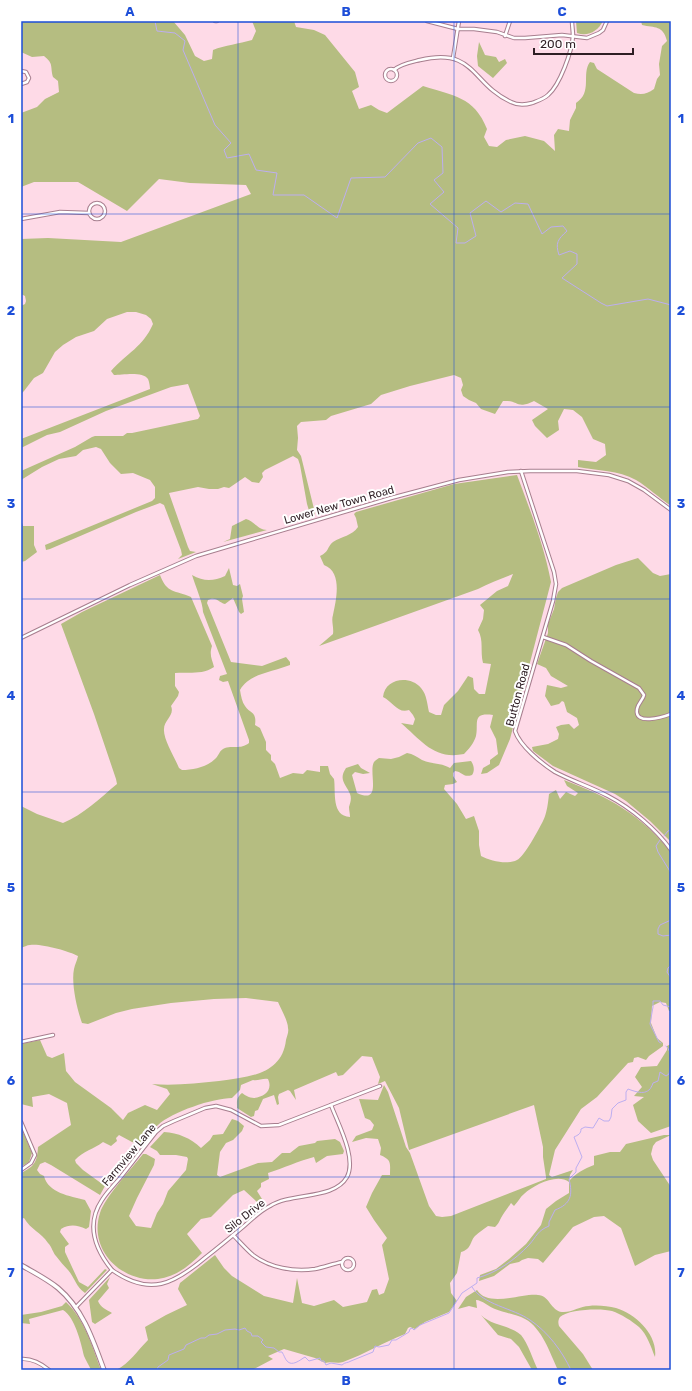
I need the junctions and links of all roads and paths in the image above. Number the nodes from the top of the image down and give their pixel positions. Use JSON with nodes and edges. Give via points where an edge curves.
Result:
{"nodes":[{"id":1,"x":428,"y":21,"type":"edge"},
{"id":2,"x":459,"y":21,"type":"edge"},
{"id":3,"x":510,"y":21,"type":"edge"},
{"id":4,"x":572,"y":21,"type":"edge"},
{"id":5,"x":607,"y":21,"type":"edge"},
{"id":6,"x":458,"y":28,"type":"junction"},
{"id":7,"x":505,"y":36,"type":"junction"},
{"id":8,"x":573,"y":36,"type":"junction"},
{"id":9,"x":453,"y":58,"type":"junction"},
{"id":10,"x":394,"y":70,"type":"junction"},
{"id":11,"x":21,"y":71,"type":"edge"},
{"id":12,"x":21,"y":84,"type":"edge"},
{"id":13,"x":89,"y":213,"type":"junction"},
{"id":14,"x":21,"y":219,"type":"edge"},
{"id":15,"x":520,"y":472,"type":"junction"},
{"id":16,"x":671,"y":510,"type":"edge"},
{"id":17,"x":543,"y":637,"type":"junction"},
{"id":18,"x":21,"y":638,"type":"edge"},
{"id":19,"x":671,"y":714,"type":"edge"},
{"id":20,"x":671,"y":850,"type":"edge"},
{"id":21,"x":53,"y":1035,"type":"dead end"},
{"id":22,"x":21,"y":1042,"type":"edge"},
{"id":23,"x":380,"y":1086,"type":"dead end"},
{"id":24,"x":331,"y":1105,"type":"junction"},
{"id":25,"x":21,"y":1122,"type":"edge"},
{"id":26,"x":21,"y":1170,"type":"edge"},
{"id":27,"x":233,"y":1235,"type":"junction"},
{"id":28,"x":342,"y":1262,"type":"junction"},
{"id":29,"x":21,"y":1264,"type":"edge"},
{"id":30,"x":112,"y":1270,"type":"junction"},
{"id":31,"x":76,"y":1308,"type":"junction"},
{"id":32,"x":21,"y":1359,"type":"edge"},
{"id":33,"x":49,"y":1370,"type":"edge"},
{"id":34,"x":104,"y":1370,"type":"edge"}],
"edges":[{"from":1,"to":6,"type":"street"},
{"from":2,"to":6,"type":"street"},
{"from":3,"to":7,"type":"street"},
{"from":4,"to":8,"type":"street"},
{"from":5,"to":8,"type":"street","via":[[603,30],[594,36]]},
{"from":6,"to":7,"type":"street","via":[[497,32]]},
{"from":6,"to":9,"type":"street"},
{"from":7,"to":8,"type":"street"},
{"from":8,"to":9,"type":"street","via":[[568,59],[553,89],[542,99],[527,104],[513,103],[502,97],[469,67]]},
{"from":9,"to":10,"type":"street","via":[[435,57],[398,66]]},
{"from":10,"to":10,"type":"street","via":[[386,71],[386,80],[392,82],[396,79]]},
{"from":11,"to":12,"type":"street","via":[[26,72],[29,78]]},
{"from":13,"to":13,"type":"street","via":[[97,219],[102,217],[104,210],[102,205],[96,203],[90,207]]},
{"from":13,"to":14,"type":"street","via":[[60,212]]},
{"from":15,"to":16,"type":"street","name":"Lower New Town Road","via":[[577,471],[615,477],[644,490]]},
{"from":15,"to":17,"type":"street","name":"Button Road","via":[[556,584]]},
{"from":15,"to":18,"type":"street","name":"Lower New Town Road","via":[[442,484],[219,548],[172,566]]},
{"from":17,"to":19,"type":"street","via":[[566,645],[639,688],[644,694],[637,706],[638,716],[648,719]]},
{"from":17,"to":20,"type":"street","name":"Button Road","via":[[515,731],[517,737],[547,767],[625,805],[662,838]]},
{"from":21,"to":22,"type":"street"},
{"from":23,"to":24,"type":"street","name":"Farmview Lane"},
{"from":24,"to":27,"type":"street","name":"Silo Drive","via":[[350,1159],[348,1174],[343,1182],[331,1190],[276,1202]]},
{"from":24,"to":30,"type":"street","name":"Farmview Lane","via":[[279,1125],[266,1126],[256,1124],[226,1108],[211,1107],[160,1129],[102,1200],[94,1217],[93,1231],[96,1243]]},
{"from":25,"to":26,"type":"street","via":[[35,1155],[31,1163]]},
{"from":27,"to":28,"type":"street","via":[[253,1255],[280,1267],[307,1270]]},
{"from":27,"to":30,"type":"street","name":"Silo Drive","via":[[182,1277],[168,1282],[141,1283]]},
{"from":28,"to":28,"type":"street","via":[[346,1270],[354,1266],[354,1262],[349,1258]]},
{"from":29,"to":31,"type":"street","via":[[57,1287]]},
{"from":30,"to":31,"type":"street"},
{"from":31,"to":34,"type":"street","via":[[84,1320]]},
{"from":32,"to":33,"type":"street","via":[[37,1362]]}]}
